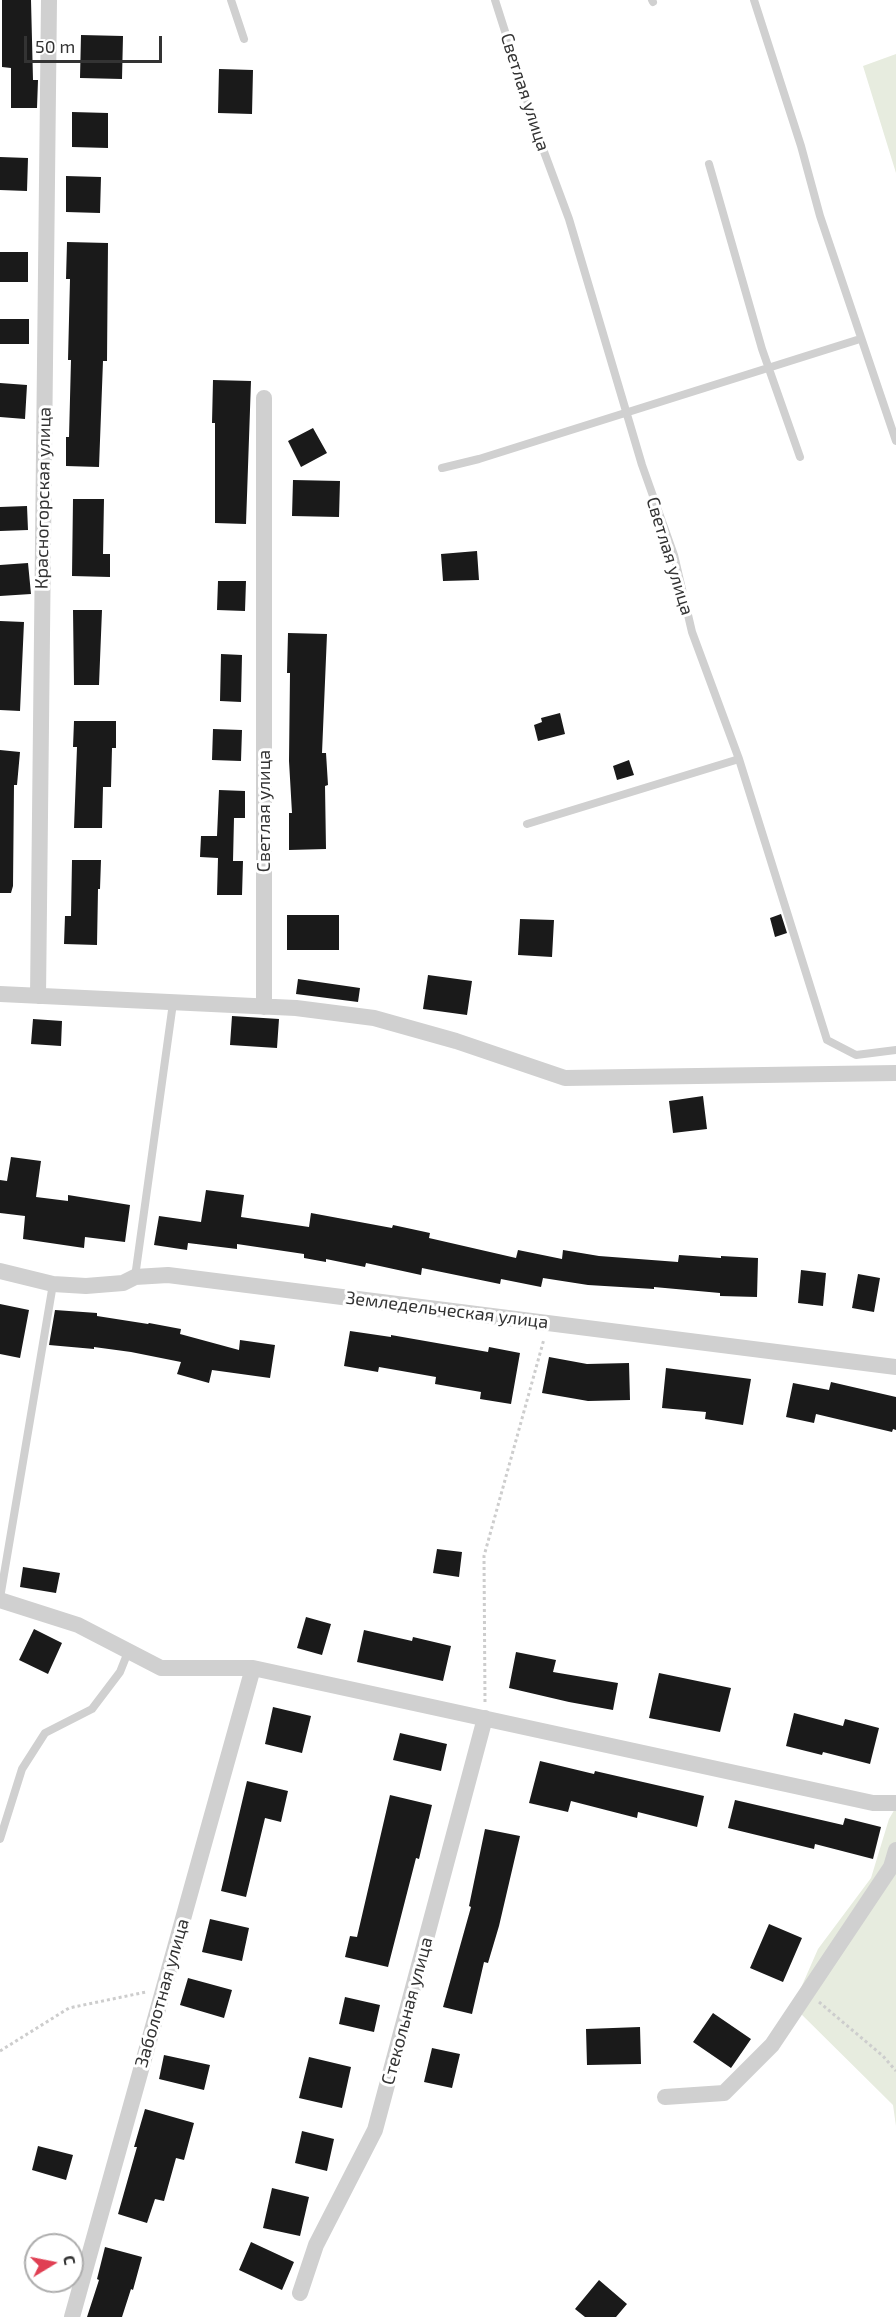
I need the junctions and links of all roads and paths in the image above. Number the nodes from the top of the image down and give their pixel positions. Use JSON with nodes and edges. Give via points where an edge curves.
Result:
{"nodes":[{"id":1,"x":49,"y":0,"type":"edge"},
{"id":2,"x":231,"y":0,"type":"edge"},
{"id":3,"x":495,"y":0,"type":"edge"},
{"id":4,"x":754,"y":0,"type":"edge"},
{"id":5,"x":244,"y":39,"type":"dead end"},
{"id":6,"x":709,"y":164,"type":"dead end"},
{"id":7,"x":860,"y":339,"type":"junction"},
{"id":8,"x":768,"y":368,"type":"junction"},
{"id":9,"x":264,"y":398,"type":"dead end"},
{"id":10,"x":626,"y":411,"type":"junction"},
{"id":11,"x":896,"y":441,"type":"edge"},
{"id":12,"x":800,"y":457,"type":"dead end"},
{"id":13,"x":442,"y":468,"type":"dead end"},
{"id":14,"x":739,"y":759,"type":"junction"},
{"id":15,"x":527,"y":824,"type":"dead end"},
{"id":16,"x":0,"y":994,"type":"edge"},
{"id":17,"x":38,"y":996,"type":"junction"},
{"id":18,"x":173,"y":1003,"type":"junction"},
{"id":19,"x":264,"y":1007,"type":"junction"},
{"id":20,"x":896,"y":1050,"type":"edge"},
{"id":21,"x":896,"y":1073,"type":"edge"},
{"id":22,"x":0,"y":1271,"type":"edge"},
{"id":23,"x":135,"y":1277,"type":"junction"},
{"id":24,"x":53,"y":1284,"type":"junction"},
{"id":25,"x":549,"y":1323,"type":"junction"},
{"id":26,"x":896,"y":1366,"type":"edge"},
{"id":27,"x":0,"y":1599,"type":"edge"},
{"id":28,"x":128,"y":1652,"type":"junction"},
{"id":29,"x":253,"y":1668,"type":"junction"},
{"id":30,"x":485,"y":1718,"type":"junction"},
{"id":31,"x":896,"y":1803,"type":"edge"},
{"id":32,"x":0,"y":1839,"type":"edge"},
{"id":33,"x":896,"y":1850,"type":"edge"},
{"id":34,"x":164,"y":1988,"type":"junction"},
{"id":35,"x":807,"y":1992,"type":"junction"},
{"id":36,"x":0,"y":2051,"type":"edge"},
{"id":37,"x":896,"y":2071,"type":"edge"},
{"id":38,"x":665,"y":2097,"type":"dead end"},
{"id":39,"x":300,"y":2293,"type":"dead end"},
{"id":40,"x":72,"y":2317,"type":"edge"}],
"edges":[{"from":1,"to":17,"type":"street","name":"Красногорская улица"},
{"from":2,"to":5,"type":"lane"},
{"from":3,"to":10,"type":"lane","name":"Светлая улица","via":[[569,219]]},
{"from":4,"to":7,"type":"lane"},
{"from":6,"to":8,"type":"lane"},
{"from":7,"to":8,"type":"lane"},
{"from":7,"to":11,"type":"lane"},
{"from":8,"to":10,"type":"lane"},
{"from":8,"to":12,"type":"lane"},
{"from":9,"to":19,"type":"street","name":"Светлая улица"},
{"from":10,"to":13,"type":"lane"},
{"from":10,"to":14,"type":"lane","name":"Светлая улица","via":[[674,555],[692,632]]},
{"from":14,"to":15,"type":"lane"},
{"from":14,"to":20,"type":"lane","name":"Светлая улица","via":[[827,1040],[856,1055]]},
{"from":16,"to":17,"type":"street"},
{"from":17,"to":18,"type":"street"},
{"from":18,"to":19,"type":"street"},
{"from":18,"to":23,"type":"lane"},
{"from":19,"to":21,"type":"street","via":[[374,1018],[565,1078]]},
{"from":22,"to":24,"type":"street","name":"Земледельческая улица"},
{"from":23,"to":24,"type":"street","name":"Земледельческая улица","via":[[123,1283]]},
{"from":23,"to":25,"type":"street","name":"Земледельческая улица","via":[[168,1275]]},
{"from":24,"to":27,"type":"lane"},
{"from":25,"to":26,"type":"street","name":"Земледельческая улица"},
{"from":25,"to":30,"type":"path","via":[[484,1556]]},
{"from":27,"to":28,"type":"street","via":[[78,1625]]},
{"from":28,"to":29,"type":"street","via":[[162,1668]]},
{"from":28,"to":32,"type":"lane","via":[[120,1672],[92,1709],[45,1733],[22,1769]]},
{"from":29,"to":30,"type":"street"},
{"from":29,"to":34,"type":"street","name":"Заболотная улица"},
{"from":30,"to":31,"type":"street","via":[[873,1803]]},
{"from":30,"to":39,"type":"street","name":"Стекольная улица","via":[[375,2130],[316,2245]]},
{"from":33,"to":35,"type":"street","via":[[891,1867]]},
{"from":34,"to":36,"type":"path","via":[[69,2008]]},
{"from":34,"to":40,"type":"street","name":"Заболотная улица"},
{"from":35,"to":37,"type":"path"},
{"from":35,"to":38,"type":"street","via":[[772,2045],[724,2093]]}]}
